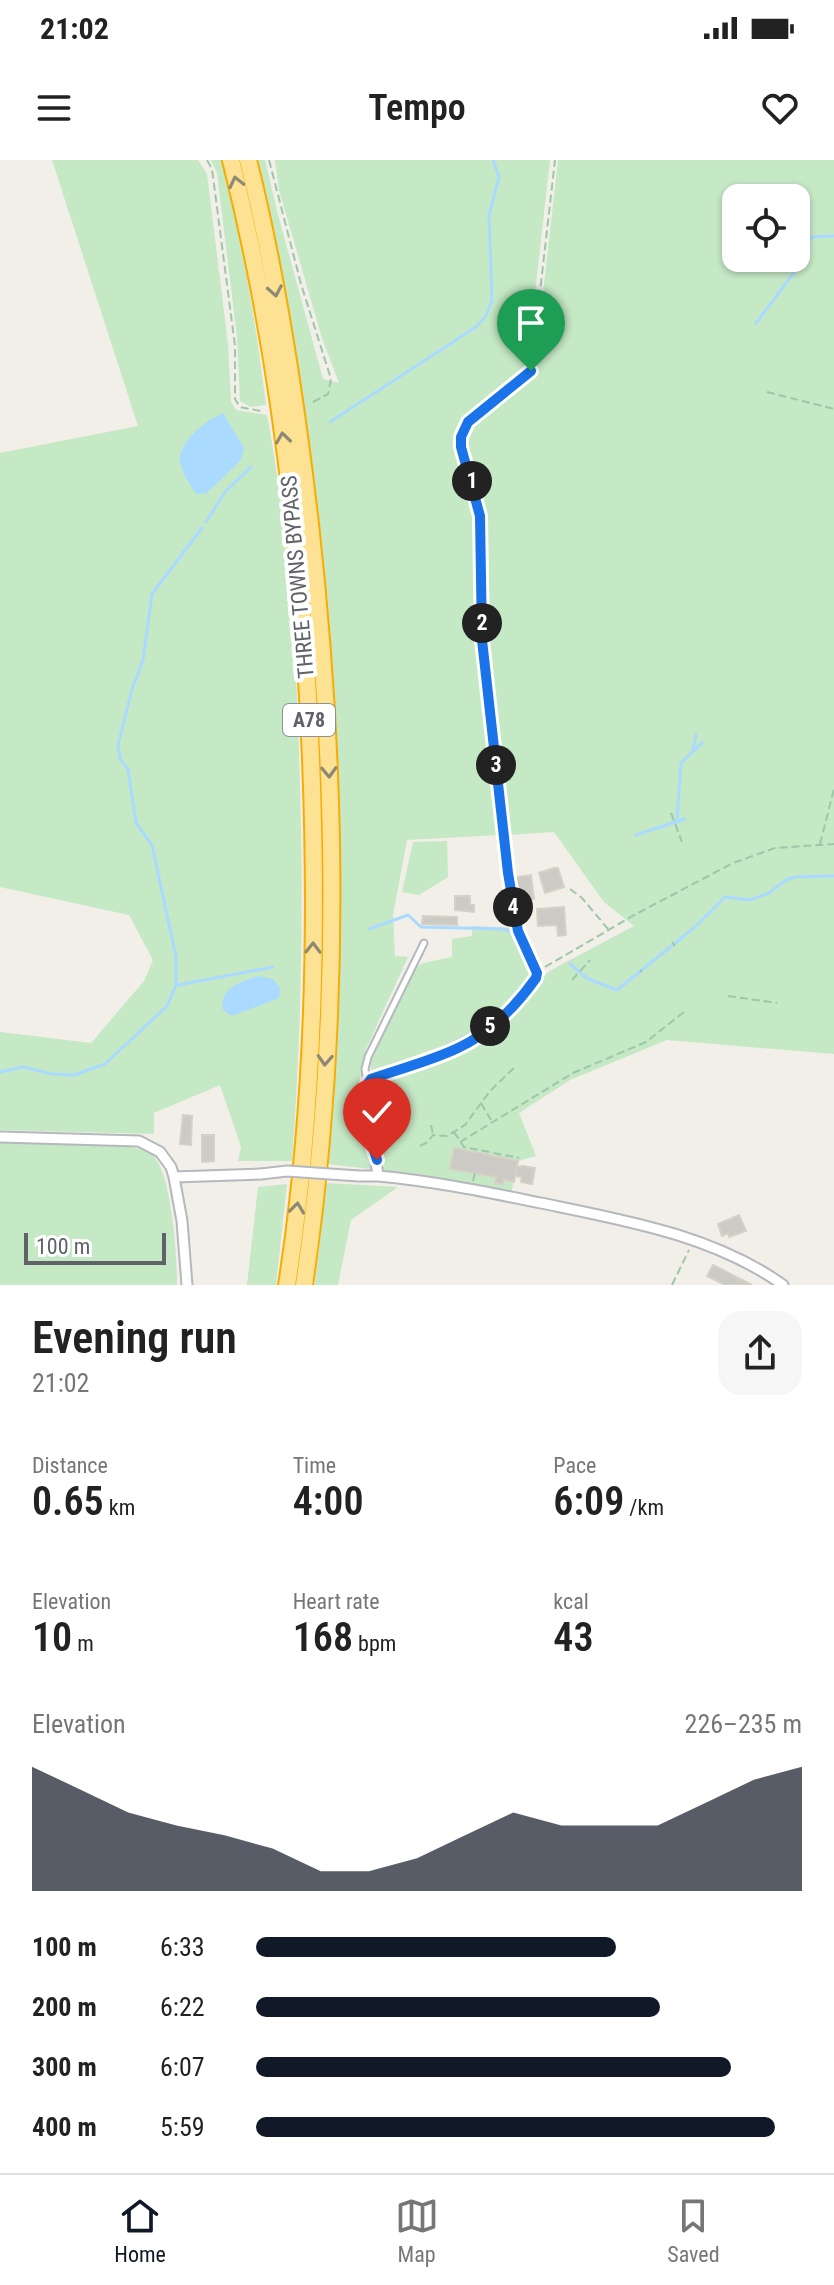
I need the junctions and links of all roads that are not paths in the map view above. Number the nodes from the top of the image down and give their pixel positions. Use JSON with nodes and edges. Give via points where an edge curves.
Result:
{"nodes":[{"id":1,"x":231,"y":160,"type":"edge"},
{"id":2,"x":248,"y":160,"type":"edge"},
{"id":3,"x":508,"y":873,"type":"road end"},
{"id":4,"x":424,"y":943,"type":"dead end"},
{"id":5,"x":367,"y":1083,"type":"junction"},
{"id":6,"x":0,"y":1137,"type":"edge"},
{"id":7,"x":378,"y":1176,"type":"junction"},
{"id":8,"x":174,"y":1177,"type":"junction"},
{"id":9,"x":187,"y":1285,"type":"edge"},
{"id":10,"x":287,"y":1285,"type":"edge"},
{"id":11,"x":304,"y":1285,"type":"edge"},
{"id":12,"x":783,"y":1285,"type":"edge"}],
"edges":[{"from":10,"to":1,"type":"highway","name":"THREE TOWNS BYPASS","number":"A78","one_way":true,"via":[[312,1000],[309,703],[282,434]]},
{"from":2,"to":11,"type":"highway","name":"THREE TOWNS BYPASS","number":"A78","one_way":true,"via":[[303,458],[326,703],[328,1000]]},
{"from":3,"to":5,"type":"street","via":[[518,931],[537,973],[524,996],[459,1048]]},
{"from":4,"to":5,"type":"lane","via":[[368,1057]]},
{"from":5,"to":7,"type":"street","via":[[362,1106]]},
{"from":6,"to":8,"type":"street","via":[[139,1141],[166,1157]]},
{"from":7,"to":8,"type":"street","bridge":true,"via":[[287,1171]]},
{"from":7,"to":12,"type":"street","via":[[418,1179],[654,1227],[762,1270]]},
{"from":8,"to":9,"type":"street"}]}
